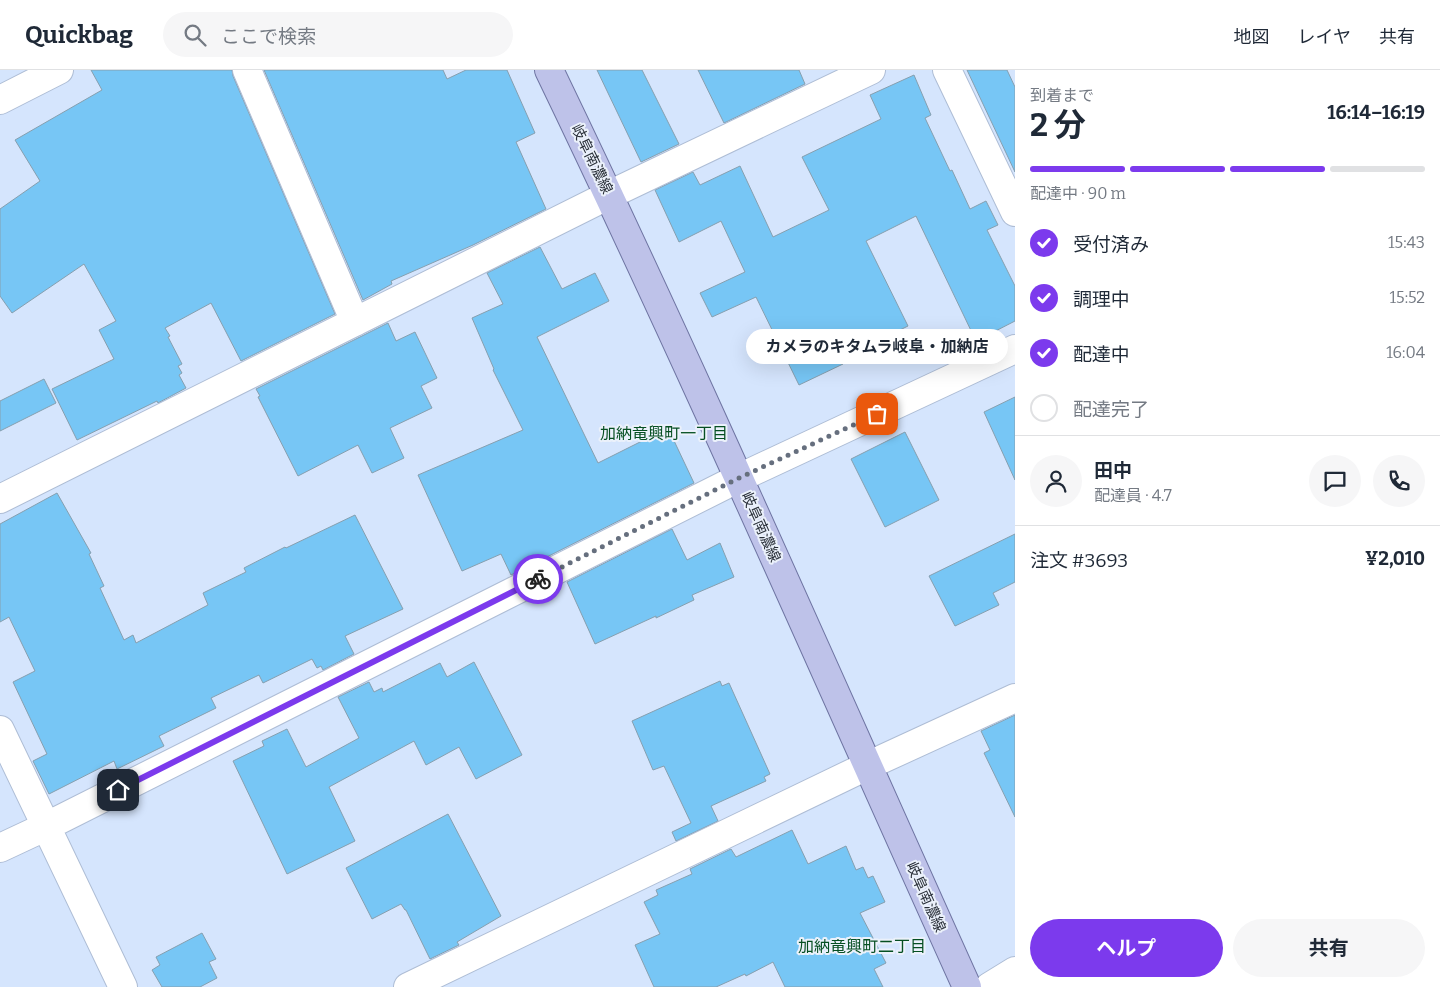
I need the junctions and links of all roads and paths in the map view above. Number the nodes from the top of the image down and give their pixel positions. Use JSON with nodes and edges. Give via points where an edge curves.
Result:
{"nodes":[{"id":1,"x":59,"y":70,"type":"edge"},
{"id":2,"x":247,"y":70,"type":"edge"},
{"id":3,"x":549,"y":70,"type":"edge"},
{"id":4,"x":871,"y":70,"type":"edge"},
{"id":5,"x":947,"y":70,"type":"edge"},
{"id":6,"x":0,"y":100,"type":"edge"},
{"id":7,"x":609,"y":195,"type":"junction"},
{"id":8,"x":1015,"y":212,"type":"edge"},
{"id":9,"x":355,"y":322,"type":"junction"},
{"id":10,"x":1015,"y":349,"type":"edge"},
{"id":11,"x":739,"y":478,"type":"junction"},
{"id":12,"x":0,"y":499,"type":"edge"},
{"id":13,"x":1015,"y":698,"type":"edge"},
{"id":14,"x":0,"y":730,"type":"edge"},
{"id":15,"x":867,"y":766,"type":"junction"},
{"id":16,"x":47,"y":826,"type":"junction"},
{"id":17,"x":0,"y":848,"type":"edge"},
{"id":18,"x":1015,"y":971,"type":"edge"},
{"id":19,"x":123,"y":987,"type":"edge"},
{"id":20,"x":408,"y":987,"type":"edge"},
{"id":21,"x":967,"y":987,"type":"edge"},
{"id":22,"x":989,"y":987,"type":"edge"}],
"edges":[{"from":1,"to":6,"type":"street"},
{"from":2,"to":9,"type":"street"},
{"from":3,"to":7,"type":"main road","name":"岐阜南濃線"},
{"from":4,"to":7,"type":"street"},
{"from":5,"to":8,"type":"street"},
{"from":7,"to":9,"type":"street"},
{"from":7,"to":11,"type":"main road","name":"岐阜南濃線"},
{"from":9,"to":12,"type":"street"},
{"from":10,"to":11,"type":"street"},
{"from":11,"to":15,"type":"main road","name":"岐阜南濃線"},
{"from":11,"to":16,"type":"street"},
{"from":13,"to":15,"type":"street"},
{"from":14,"to":16,"type":"street"},
{"from":15,"to":20,"type":"street"},
{"from":15,"to":21,"type":"main road","name":"岐阜南濃線"},
{"from":16,"to":17,"type":"street"},
{"from":16,"to":19,"type":"street"},
{"from":18,"to":22,"type":"street"}]}
